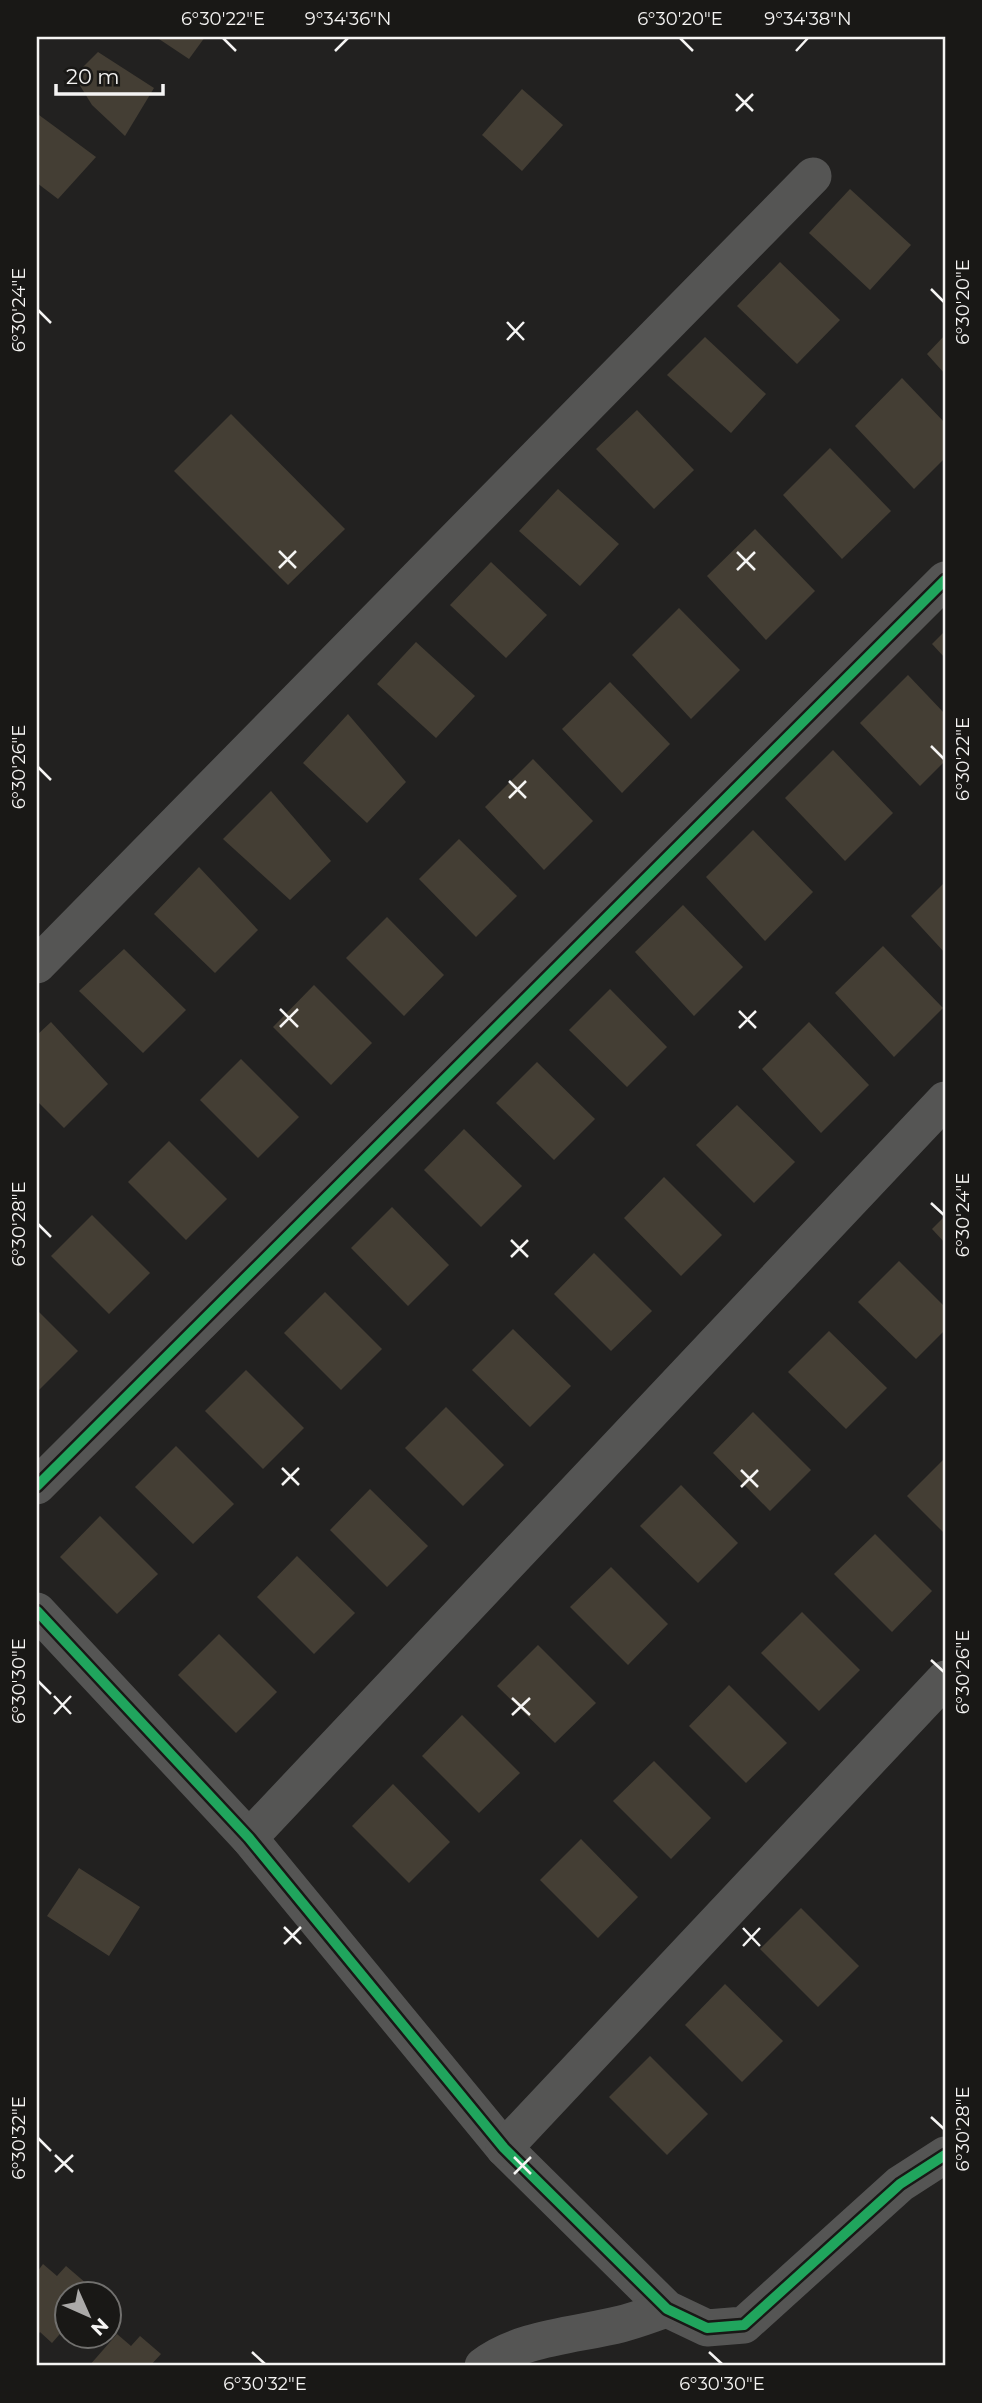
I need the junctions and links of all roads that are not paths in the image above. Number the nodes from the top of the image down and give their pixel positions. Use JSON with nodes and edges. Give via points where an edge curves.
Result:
{"nodes":[{"id":1,"x":813,"y":176,"type":"dead end"},
{"id":2,"x":945,"y":580,"type":"edge"},
{"id":3,"x":37,"y":965,"type":"edge"},
{"id":4,"x":945,"y":1100,"type":"edge"},
{"id":5,"x":37,"y":1486,"type":"edge"},
{"id":6,"x":37,"y":1611,"type":"edge"},
{"id":7,"x":945,"y":1679,"type":"edge"},
{"id":8,"x":249,"y":1838,"type":"junction"},
{"id":9,"x":504,"y":2148,"type":"junction"},
{"id":10,"x":945,"y":2155,"type":"edge"},
{"id":11,"x":667,"y":2309,"type":"junction"},
{"id":12,"x":483,"y":2366,"type":"edge"}],
"edges":[{"from":1,"to":3,"type":"street"},
{"from":2,"to":5,"type":"street"},
{"from":4,"to":8,"type":"street"},
{"from":6,"to":8,"type":"street"},
{"from":7,"to":9,"type":"street"},
{"from":8,"to":9,"type":"street"},
{"from":9,"to":11,"type":"street"},
{"from":10,"to":11,"type":"street","via":[[900,2184],[744,2325],[706,2329]]},
{"from":11,"to":12,"type":"street","via":[[497,2355]]}]}
